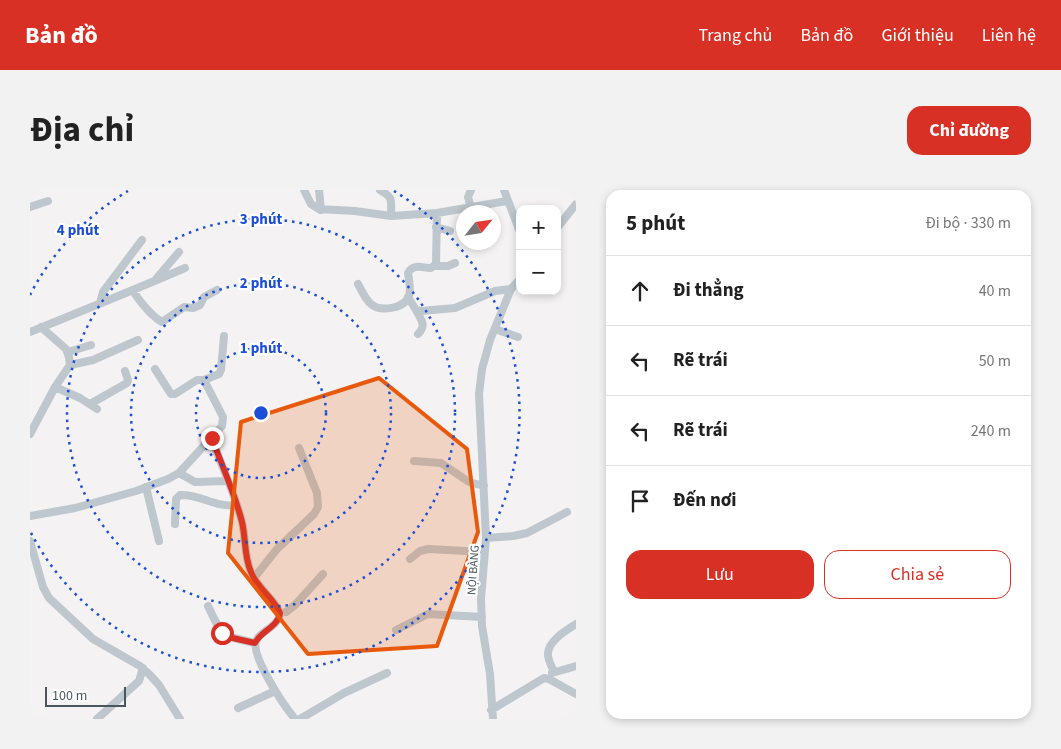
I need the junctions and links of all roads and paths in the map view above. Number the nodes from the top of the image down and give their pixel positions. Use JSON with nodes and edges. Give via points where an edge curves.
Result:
{"nodes":[{"id":1,"x":304,"y":190,"type":"edge"},
{"id":2,"x":319,"y":190,"type":"edge"},
{"id":3,"x":380,"y":190,"type":"edge"},
{"id":4,"x":472,"y":190,"type":"edge"},
{"id":5,"x":504,"y":190,"type":"edge"},
{"id":6,"x":48,"y":201,"type":"dead end"},
{"id":7,"x":507,"y":201,"type":"junction"},
{"id":8,"x":576,"y":204,"type":"edge"},
{"id":9,"x":470,"y":205,"type":"edge"},
{"id":10,"x":486,"y":205,"type":"edge"},
{"id":11,"x":30,"y":207,"type":"edge"},
{"id":12,"x":321,"y":210,"type":"junction"},
{"id":13,"x":456,"y":210,"type":"edge"},
{"id":14,"x":437,"y":213,"type":"junction"},
{"id":15,"x":391,"y":216,"type":"junction"},
{"id":16,"x":516,"y":222,"type":"edge"},
{"id":17,"x":561,"y":223,"type":"edge"},
{"id":18,"x":436,"y":226,"type":"junction"},
{"id":19,"x":450,"y":231,"type":"dead end"},
{"id":20,"x":142,"y":240,"type":"dead end"},
{"id":21,"x":179,"y":252,"type":"dead end"},
{"id":22,"x":455,"y":263,"type":"dead end"},
{"id":23,"x":435,"y":266,"type":"junction"},
{"id":24,"x":185,"y":268,"type":"dead end"},
{"id":25,"x":154,"y":282,"type":"junction"},
{"id":26,"x":516,"y":283,"type":"edge"},
{"id":27,"x":358,"y":284,"type":"dead end"},
{"id":28,"x":511,"y":289,"type":"junction"},
{"id":29,"x":217,"y":290,"type":"dead end"},
{"id":30,"x":133,"y":291,"type":"junction"},
{"id":31,"x":408,"y":297,"type":"junction"},
{"id":32,"x":100,"y":303,"type":"junction"},
{"id":33,"x":416,"y":310,"type":"junction"},
{"id":34,"x":41,"y":327,"type":"junction"},
{"id":35,"x":495,"y":328,"type":"junction"},
{"id":36,"x":30,"y":332,"type":"edge"},
{"id":37,"x":418,"y":334,"type":"dead end"},
{"id":38,"x":224,"y":336,"type":"dead end"},
{"id":39,"x":518,"y":337,"type":"dead end"},
{"id":40,"x":138,"y":340,"type":"dead end"},
{"id":41,"x":91,"y":345,"type":"dead end"},
{"id":42,"x":68,"y":352,"type":"junction"},
{"id":43,"x":70,"y":365,"type":"junction"},
{"id":44,"x":155,"y":369,"type":"dead end"},
{"id":45,"x":125,"y":371,"type":"dead end"},
{"id":46,"x":205,"y":382,"type":"junction"},
{"id":47,"x":55,"y":387,"type":"junction"},
{"id":48,"x":30,"y":434,"type":"edge"},
{"id":49,"x":212,"y":438,"type":"junction"},
{"id":50,"x":299,"y":448,"type":"dead end"},
{"id":51,"x":414,"y":460,"type":"dead end"},
{"id":52,"x":179,"y":473,"type":"junction"},
{"id":53,"x":227,"y":480,"type":"junction"},
{"id":54,"x":192,"y":481,"type":"junction"},
{"id":55,"x":484,"y":486,"type":"junction"},
{"id":56,"x":146,"y":487,"type":"junction"},
{"id":57,"x":192,"y":496,"type":"junction"},
{"id":58,"x":236,"y":505,"type":"junction"},
{"id":59,"x":567,"y":512,"type":"dead end"},
{"id":60,"x":30,"y":516,"type":"edge"},
{"id":61,"x":175,"y":524,"type":"dead end"},
{"id":62,"x":486,"y":538,"type":"junction"},
{"id":63,"x":30,"y":541,"type":"edge"},
{"id":64,"x":159,"y":541,"type":"dead end"},
{"id":65,"x":486,"y":552,"type":"junction"},
{"id":66,"x":410,"y":559,"type":"dead end"},
{"id":67,"x":323,"y":574,"type":"dead end"},
{"id":68,"x":254,"y":578,"type":"junction"},
{"id":69,"x":208,"y":606,"type":"dead end"},
{"id":70,"x":283,"y":614,"type":"junction"},
{"id":71,"x":482,"y":617,"type":"junction"},
{"id":72,"x":576,"y":624,"type":"edge"},
{"id":73,"x":396,"y":630,"type":"dead end"},
{"id":74,"x":255,"y":643,"type":"junction"},
{"id":75,"x":576,"y":666,"type":"edge"},
{"id":76,"x":143,"y":668,"type":"junction"},
{"id":77,"x":554,"y":672,"type":"junction"},
{"id":78,"x":388,"y":673,"type":"dead end"},
{"id":79,"x":546,"y":678,"type":"junction"},
{"id":80,"x":276,"y":691,"type":"junction"},
{"id":81,"x":576,"y":694,"type":"edge"},
{"id":82,"x":238,"y":708,"type":"dead end"},
{"id":83,"x":491,"y":710,"type":"junction"},
{"id":84,"x":97,"y":719,"type":"edge"},
{"id":85,"x":180,"y":719,"type":"edge"},
{"id":86,"x":295,"y":719,"type":"edge"},
{"id":87,"x":300,"y":719,"type":"edge"},
{"id":88,"x":493,"y":719,"type":"edge"}],
"edges":[{"from":1,"to":12,"type":"street","via":[[311,204]]},
{"from":2,"to":12,"type":"street"},
{"from":3,"to":15,"type":"street","via":[[390,196]]},
{"from":4,"to":9,"type":"street","via":[[468,197]]},
{"from":5,"to":7,"type":"street"},
{"from":6,"to":11,"type":"street"},
{"from":7,"to":10,"type":"street"},
{"from":7,"to":16,"type":"street"},
{"from":8,"to":17,"type":"street"},
{"from":12,"to":15,"type":"street"},
{"from":13,"to":14,"type":"street"},
{"from":14,"to":15,"type":"street"},
{"from":14,"to":18,"type":"street"},
{"from":18,"to":19,"type":"street"},
{"from":18,"to":23,"type":"street"},
{"from":20,"to":32,"type":"street","via":[[103,292]]},
{"from":21,"to":25,"type":"street"},
{"from":22,"to":23,"type":"street"},
{"from":23,"to":31,"type":"street","via":[[414,266],[410,269]]},
{"from":24,"to":25,"type":"street"},
{"from":25,"to":30,"type":"street"},
{"from":26,"to":28,"type":"street","name":"NỘI BÀNG"},
{"from":27,"to":31,"type":"street","via":[[369,302],[378,308],[394,307]]},
{"from":28,"to":33,"type":"street","via":[[495,290],[455,308]]},
{"from":28,"to":35,"type":"street","name":"NỘI BÀNG"},
{"from":29,"to":30,"type":"street","via":[[204,297],[200,305],[184,307],[162,322]]},
{"from":30,"to":32,"type":"street"},
{"from":31,"to":33,"type":"street"},
{"from":32,"to":34,"type":"street"},
{"from":33,"to":37,"type":"street","via":[[423,326]]},
{"from":34,"to":36,"type":"street"},
{"from":34,"to":42,"type":"street"},
{"from":35,"to":39,"type":"street"},
{"from":35,"to":55,"type":"street","name":"NỘI BÀNG","via":[[480,381]]},
{"from":38,"to":46,"type":"street","via":[[221,370]]},
{"from":40,"to":43,"type":"street","via":[[88,362]]},
{"from":41,"to":42,"type":"street"},
{"from":42,"to":43,"type":"street"},
{"from":43,"to":47,"type":"street"},
{"from":44,"to":46,"type":"street","via":[[171,394],[197,380]]},
{"from":45,"to":47,"type":"street","via":[[127,383],[94,406]]},
{"from":46,"to":49,"type":"street","via":[[224,420]]},
{"from":47,"to":48,"type":"street"},
{"from":49,"to":52,"type":"street"},
{"from":49,"to":53,"type":"street"},
{"from":50,"to":68,"type":"street","via":[[317,493],[318,507]]},
{"from":51,"to":55,"type":"street","via":[[441,463],[469,482]]},
{"from":52,"to":54,"type":"street"},
{"from":52,"to":56,"type":"street"},
{"from":53,"to":54,"type":"street"},
{"from":53,"to":58,"type":"street"},
{"from":54,"to":57,"type":"street"},
{"from":55,"to":62,"type":"street","name":"NỘI BÀNG"},
{"from":56,"to":60,"type":"street","via":[[75,508]]},
{"from":56,"to":64,"type":"street"},
{"from":57,"to":58,"type":"street","via":[[223,506]]},
{"from":57,"to":61,"type":"street","via":[[181,494],[177,497]]},
{"from":58,"to":68,"type":"street","via":[[242,522],[248,565]]},
{"from":59,"to":62,"type":"street","via":[[527,533]]},
{"from":62,"to":65,"type":"street","name":"NỘI BÀNG"},
{"from":63,"to":76,"type":"street","via":[[48,598],[92,639]]},
{"from":65,"to":66,"type":"street","via":[[428,549]]},
{"from":65,"to":71,"type":"street","name":"NỘI BÀNG"},
{"from":67,"to":70,"type":"street"},
{"from":68,"to":70,"type":"street"},
{"from":69,"to":74,"type":"street","via":[[222,633]]},
{"from":70,"to":74,"type":"street"},
{"from":71,"to":73,"type":"street","via":[[428,614]]},
{"from":71,"to":83,"type":"street","name":"NỘI BÀNG"},
{"from":72,"to":77,"type":"street","via":[[559,636],[548,650]]},
{"from":74,"to":80,"type":"street","via":[[256,653]]},
{"from":75,"to":77,"type":"street"},
{"from":76,"to":84,"type":"street","via":[[139,681]]},
{"from":76,"to":85,"type":"street","via":[[159,685]]},
{"from":77,"to":79,"type":"street"},
{"from":78,"to":87,"type":"street","via":[[344,693]]},
{"from":79,"to":81,"type":"street"},
{"from":79,"to":83,"type":"street"},
{"from":80,"to":82,"type":"street"},
{"from":80,"to":86,"type":"street"},
{"from":83,"to":88,"type":"street","name":"NỘI BÀNG"}]}
